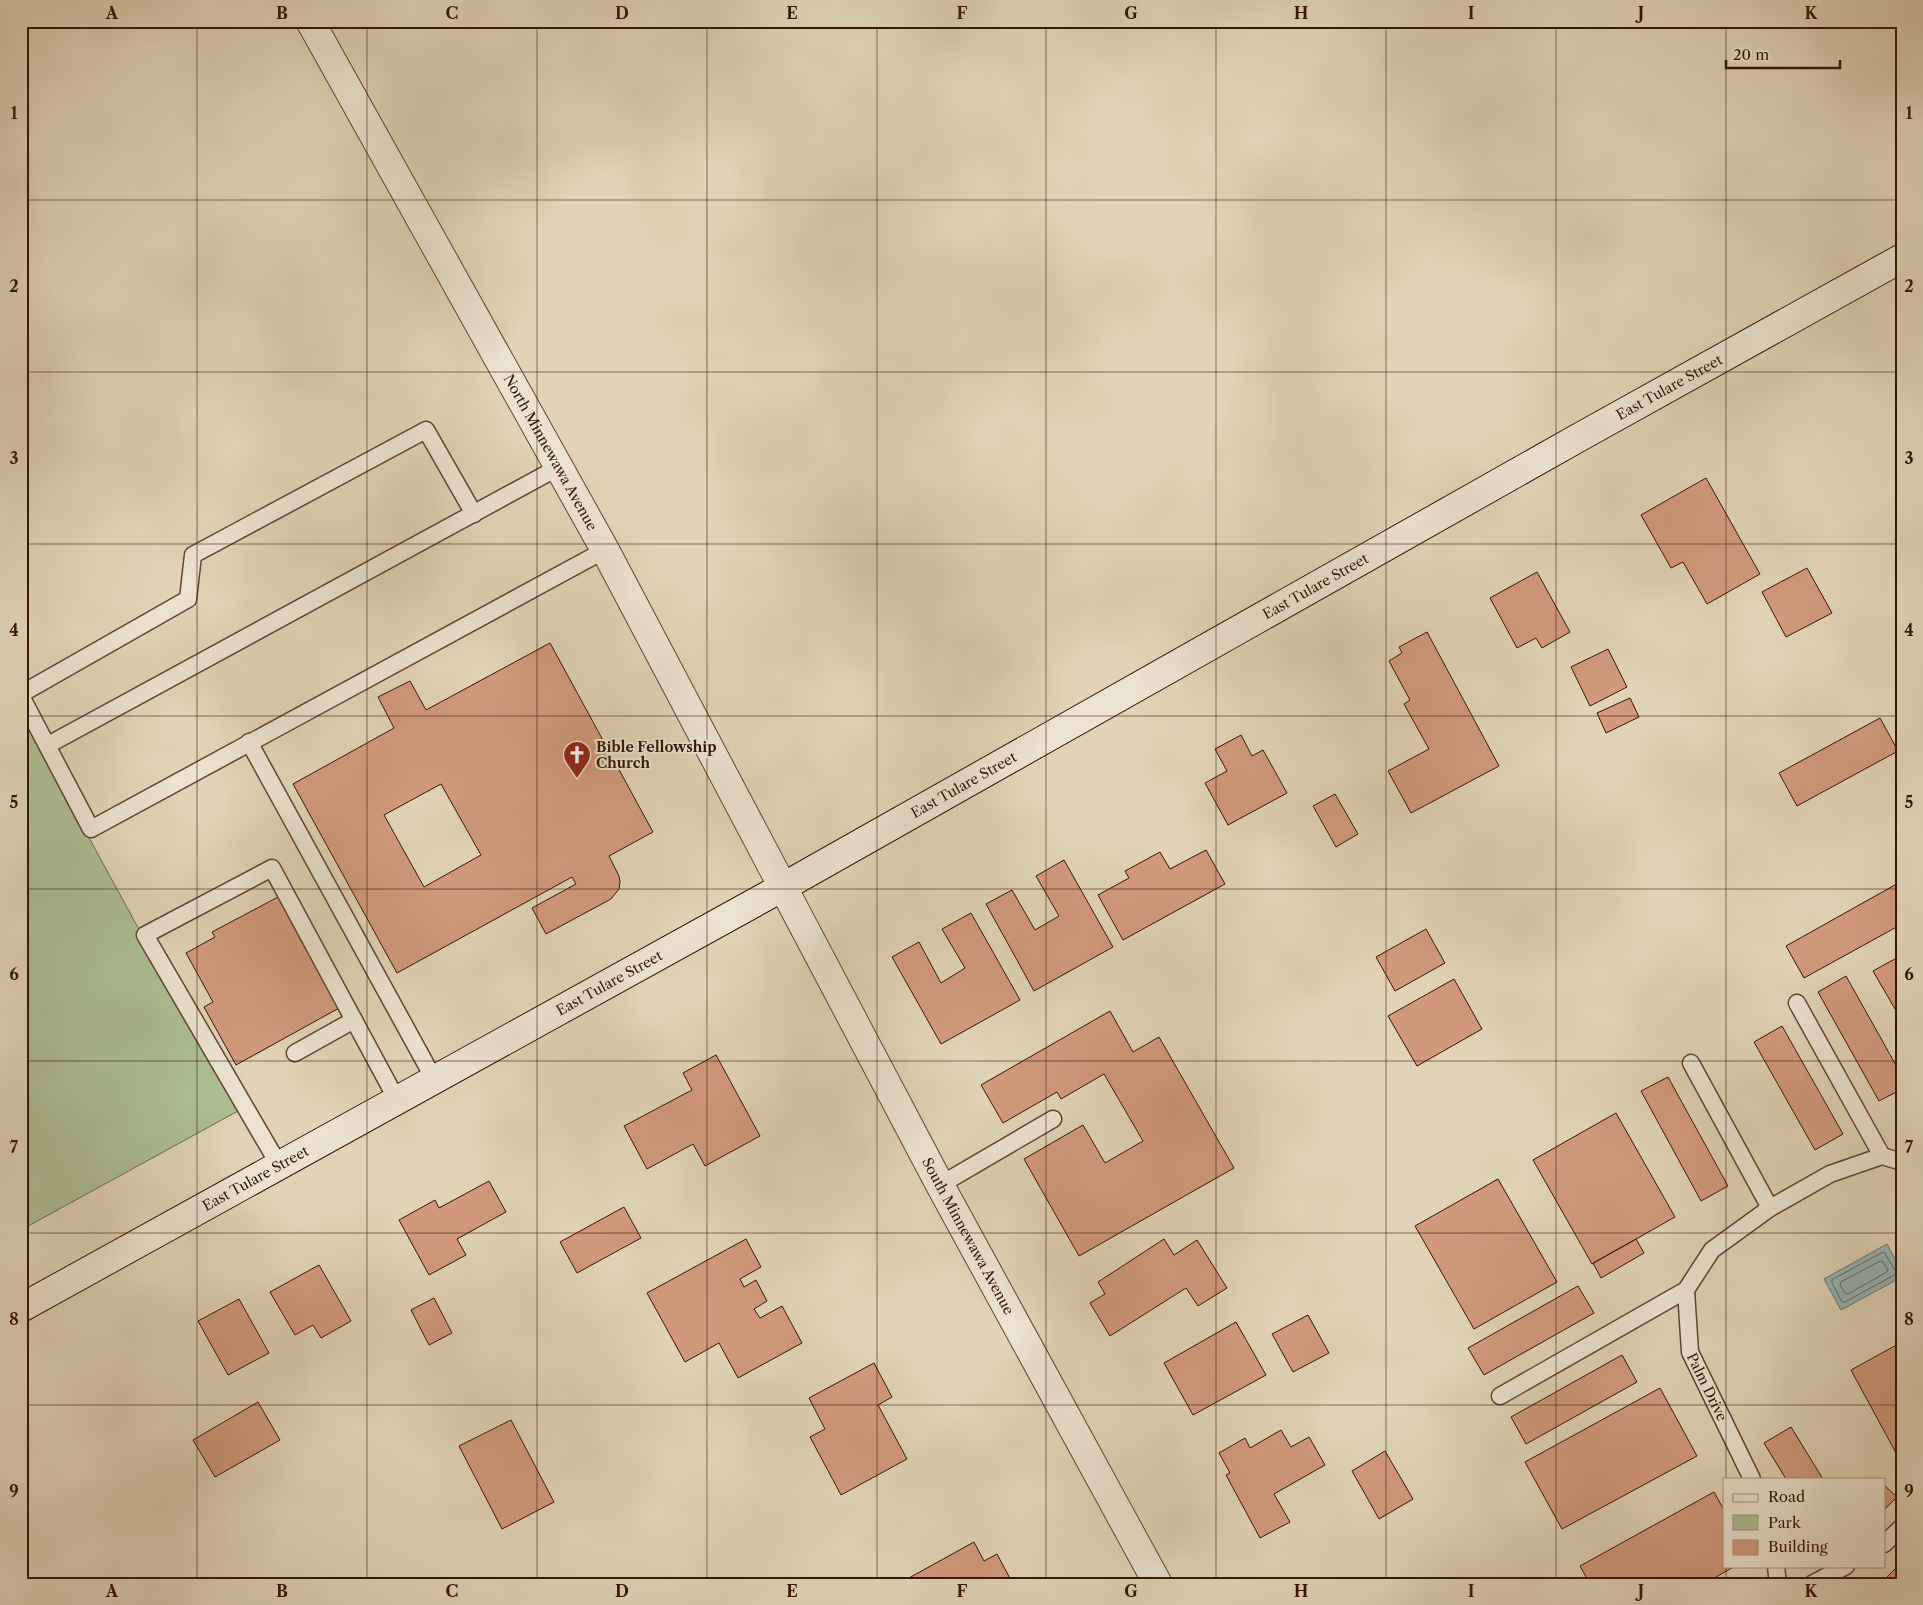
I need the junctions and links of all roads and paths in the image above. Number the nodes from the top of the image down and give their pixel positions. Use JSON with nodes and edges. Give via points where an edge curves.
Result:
{"nodes":[{"id":1,"x":310,"y":21,"type":"edge"},
{"id":2,"x":1902,"y":258,"type":"edge"},
{"id":3,"x":559,"y":467,"type":"junction"},
{"id":4,"x":474,"y":514,"type":"junction"},
{"id":5,"x":605,"y":550,"type":"junction"},
{"id":6,"x":21,"y":695,"type":"edge"},
{"id":7,"x":249,"y":742,"type":"junction"},
{"id":8,"x":48,"y":745,"type":"junction"},
{"id":9,"x":783,"y":887,"type":"junction"},
{"id":10,"x":1797,"y":1003,"type":"dead end"},
{"id":11,"x":354,"y":1020,"type":"junction"},
{"id":12,"x":295,"y":1053,"type":"dead end"},
{"id":13,"x":1691,"y":1063,"type":"dead end"},
{"id":14,"x":434,"y":1079,"type":"junction"},
{"id":15,"x":397,"y":1100,"type":"junction"},
{"id":16,"x":1053,"y":1119,"type":"dead end"},
{"id":17,"x":1882,"y":1156,"type":"junction"},
{"id":18,"x":1902,"y":1162,"type":"edge"},
{"id":19,"x":279,"y":1165,"type":"junction"},
{"id":20,"x":940,"y":1185,"type":"junction"},
{"id":21,"x":1770,"y":1208,"type":"junction"},
{"id":22,"x":1686,"y":1290,"type":"junction"},
{"id":23,"x":21,"y":1308,"type":"edge"},
{"id":24,"x":1500,"y":1396,"type":"dead end"},
{"id":25,"x":1752,"y":1478,"type":"edge"},
{"id":26,"x":1902,"y":1527,"type":"edge"},
{"id":27,"x":1886,"y":1542,"type":"edge"},
{"id":28,"x":1776,"y":1568,"type":"edge"},
{"id":29,"x":1842,"y":1568,"type":"edge"},
{"id":30,"x":1158,"y":1584,"type":"edge"},
{"id":31,"x":1778,"y":1584,"type":"edge"},
{"id":32,"x":1812,"y":1584,"type":"edge"}],
"edges":[{"from":1,"to":3,"type":"main road","name":"North Minnewawa Avenue"},
{"from":2,"to":9,"type":"main road","name":"East Tulare Street"},
{"from":3,"to":4,"type":"lane"},
{"from":3,"to":5,"type":"main road","name":"North Minnewawa Avenue"},
{"from":4,"to":6,"type":"lane","via":[[426,430],[193,555],[188,599]]},
{"from":4,"to":8,"type":"lane"},
{"from":5,"to":7,"type":"lane"},
{"from":5,"to":9,"type":"main road","name":"North Minnewawa Avenue"},
{"from":6,"to":8,"type":"lane"},
{"from":7,"to":8,"type":"lane","via":[[91,828]]},
{"from":7,"to":14,"type":"lane"},
{"from":9,"to":14,"type":"main road","name":"East Tulare Street"},
{"from":9,"to":20,"type":"main road","name":"South Minnewawa Avenue"},
{"from":10,"to":17,"type":"lane"},
{"from":11,"to":12,"type":"lane"},
{"from":11,"to":15,"type":"lane"},
{"from":11,"to":19,"type":"lane","via":[[272,868],[145,935]]},
{"from":13,"to":21,"type":"lane"},
{"from":14,"to":15,"type":"main road","name":"East Tulare Street"},
{"from":15,"to":19,"type":"main road","name":"East Tulare Street"},
{"from":16,"to":20,"type":"lane"},
{"from":17,"to":18,"type":"lane"},
{"from":17,"to":21,"type":"lane","via":[[1830,1174]]},
{"from":19,"to":23,"type":"main road","name":"East Tulare Street"},
{"from":20,"to":30,"type":"main road","name":"South Minnewawa Avenue"},
{"from":21,"to":22,"type":"lane","via":[[1712,1250]]},
{"from":22,"to":24,"type":"lane"},
{"from":22,"to":25,"type":"lane","name":"Palm Drive","via":[[1690,1352]]},
{"from":26,"to":27,"type":"lane"},
{"from":28,"to":31,"type":"lane"},
{"from":29,"to":32,"type":"lane"}]}
